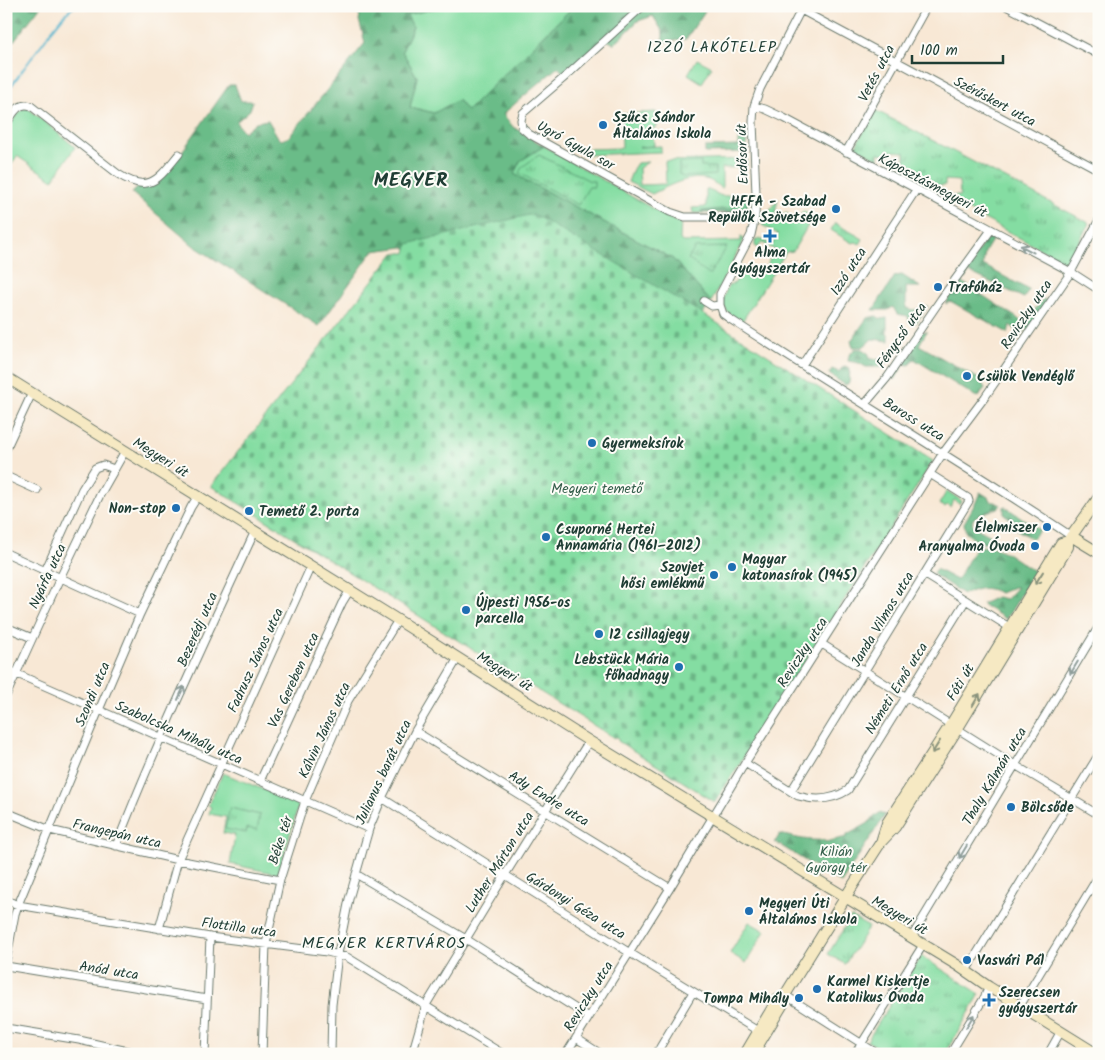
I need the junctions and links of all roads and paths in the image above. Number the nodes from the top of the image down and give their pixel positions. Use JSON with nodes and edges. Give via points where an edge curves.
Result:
{"nodes":[{"id":1,"x":643,"y":6,"type":"edge"},
{"id":2,"x":927,"y":6,"type":"edge"},
{"id":3,"x":1006,"y":6,"type":"edge"},
{"id":4,"x":802,"y":8,"type":"edge"},
{"id":5,"x":1099,"y":55,"type":"edge"},
{"id":6,"x":896,"y":62,"type":"junction"},
{"id":7,"x":754,"y":106,"type":"junction"},
{"id":8,"x":6,"y":124,"type":"edge"},
{"id":9,"x":846,"y":152,"type":"junction"},
{"id":10,"x":179,"y":154,"type":"dead end"},
{"id":11,"x":1099,"y":170,"type":"edge"},
{"id":12,"x":916,"y":190,"type":"junction"},
{"id":13,"x":755,"y":217,"type":"junction"},
{"id":14,"x":1099,"y":220,"type":"edge"},
{"id":15,"x":991,"y":230,"type":"junction"},
{"id":16,"x":1071,"y":272,"type":"junction"},
{"id":17,"x":1099,"y":290,"type":"edge"},
{"id":18,"x":704,"y":301,"type":"dead end"},
{"id":19,"x":720,"y":305,"type":"junction"},
{"id":20,"x":802,"y":366,"type":"junction"},
{"id":21,"x":6,"y":377,"type":"edge"},
{"id":22,"x":32,"y":393,"type":"junction"},
{"id":23,"x":865,"y":404,"type":"junction"},
{"id":24,"x":6,"y":449,"type":"edge"},
{"id":25,"x":125,"y":451,"type":"junction"},
{"id":26,"x":943,"y":453,"type":"junction"},
{"id":27,"x":114,"y":469,"type":"junction"},
{"id":28,"x":930,"y":474,"type":"junction"},
{"id":29,"x":6,"y":476,"type":"edge"},
{"id":30,"x":37,"y":490,"type":"dead end"},
{"id":31,"x":198,"y":496,"type":"junction"},
{"id":32,"x":1099,"y":496,"type":"edge"},
{"id":33,"x":255,"y":531,"type":"junction"},
{"id":34,"x":1070,"y":538,"type":"junction"},
{"id":35,"x":6,"y":553,"type":"edge"},
{"id":36,"x":1099,"y":553,"type":"edge"},
{"id":37,"x":311,"y":566,"type":"junction"},
{"id":38,"x":45,"y":571,"type":"junction"},
{"id":39,"x":924,"y":574,"type":"junction"},
{"id":40,"x":60,"y":578,"type":"junction"},
{"id":41,"x":350,"y":590,"type":"junction"},
{"id":42,"x":966,"y":600,"type":"junction"},
{"id":43,"x":140,"y":614,"type":"junction"},
{"id":44,"x":398,"y":620,"type":"junction"},
{"id":45,"x":1099,"y":626,"type":"edge"},
{"id":46,"x":6,"y":627,"type":"edge"},
{"id":47,"x":1009,"y":627,"type":"junction"},
{"id":48,"x":32,"y":638,"type":"junction"},
{"id":49,"x":822,"y":644,"type":"junction"},
{"id":50,"x":458,"y":658,"type":"junction"},
{"id":51,"x":6,"y":669,"type":"edge"},
{"id":52,"x":865,"y":671,"type":"junction"},
{"id":53,"x":16,"y":674,"type":"junction"},
{"id":54,"x":6,"y":696,"type":"edge"},
{"id":55,"x":906,"y":696,"type":"junction"},
{"id":56,"x":99,"y":710,"type":"junction"},
{"id":57,"x":954,"y":726,"type":"junction"},
{"id":58,"x":415,"y":730,"type":"junction"},
{"id":59,"x":161,"y":738,"type":"junction"},
{"id":60,"x":589,"y":741,"type":"junction"},
{"id":61,"x":1099,"y":754,"type":"edge"},
{"id":62,"x":745,"y":763,"type":"junction"},
{"id":63,"x":220,"y":764,"type":"junction"},
{"id":64,"x":1015,"y":765,"type":"junction"},
{"id":65,"x":260,"y":781,"type":"junction"},
{"id":66,"x":791,"y":791,"type":"junction"},
{"id":67,"x":382,"y":798,"type":"junction"},
{"id":68,"x":1072,"y":799,"type":"junction"},
{"id":69,"x":305,"y":801,"type":"junction"},
{"id":70,"x":546,"y":810,"type":"junction"},
{"id":71,"x":6,"y":812,"type":"edge"},
{"id":72,"x":1099,"y":815,"type":"edge"},
{"id":73,"x":712,"y":816,"type":"junction"},
{"id":74,"x":369,"y":829,"type":"junction"},
{"id":75,"x":50,"y":830,"type":"junction"},
{"id":76,"x":116,"y":846,"type":"junction"},
{"id":77,"x":178,"y":860,"type":"junction"},
{"id":78,"x":224,"y":869,"type":"joint"},
{"id":79,"x":356,"y":874,"type":"junction"},
{"id":80,"x":505,"y":875,"type":"junction"},
{"id":81,"x":1099,"y":875,"type":"edge"},
{"id":82,"x":280,"y":880,"type":"junction"},
{"id":83,"x":670,"y":888,"type":"junction"},
{"id":84,"x":845,"y":898,"type":"junction"},
{"id":85,"x":6,"y":900,"type":"edge"},
{"id":86,"x":18,"y":905,"type":"junction"},
{"id":87,"x":159,"y":929,"type":"junction"},
{"id":88,"x":210,"y":936,"type":"junction"},
{"id":89,"x":911,"y":938,"type":"junction"},
{"id":90,"x":466,"y":939,"type":"junction"},
{"id":91,"x":266,"y":944,"type":"junction"},
{"id":92,"x":923,"y":945,"type":"junction"},
{"id":93,"x":630,"y":953,"type":"junction"},
{"id":94,"x":338,"y":954,"type":"junction"},
{"id":95,"x":6,"y":964,"type":"edge"},
{"id":96,"x":966,"y":971,"type":"junction"},
{"id":97,"x":989,"y":987,"type":"junction"},
{"id":98,"x":693,"y":992,"type":"junction"},
{"id":99,"x":785,"y":995,"type":"junction"},
{"id":100,"x":207,"y":999,"type":"junction"},
{"id":101,"x":426,"y":1005,"type":"junction"},
{"id":102,"x":1020,"y":1006,"type":"junction"},
{"id":103,"x":589,"y":1017,"type":"junction"},
{"id":104,"x":6,"y":1028,"type":"edge"},
{"id":105,"x":758,"y":1031,"type":"junction"},
{"id":106,"x":1061,"y":1031,"type":"junction"},
{"id":107,"x":576,"y":1038,"type":"junction"},
{"id":108,"x":861,"y":1043,"type":"junction"},
{"id":109,"x":141,"y":1054,"type":"edge"},
{"id":110,"x":205,"y":1054,"type":"edge"},
{"id":111,"x":262,"y":1054,"type":"edge"},
{"id":112,"x":331,"y":1054,"type":"edge"},
{"id":113,"x":412,"y":1054,"type":"edge"},
{"id":114,"x":503,"y":1054,"type":"edge"},
{"id":115,"x":566,"y":1054,"type":"edge"},
{"id":116,"x":601,"y":1054,"type":"edge"},
{"id":117,"x":656,"y":1054,"type":"edge"},
{"id":118,"x":745,"y":1054,"type":"edge"},
{"id":119,"x":753,"y":1054,"type":"edge"},
{"id":120,"x":855,"y":1054,"type":"edge"},
{"id":121,"x":878,"y":1054,"type":"edge"},
{"id":122,"x":950,"y":1054,"type":"edge"},
{"id":123,"x":1048,"y":1054,"type":"edge"},
{"id":124,"x":1097,"y":1054,"type":"edge"}],
"edges":[{"from":1,"to":13,"type":"street","name":"Ugró Gyula sor","via":[[528,108],[521,120],[522,128],[670,212],[685,217]]},
{"from":2,"to":6,"type":"street","name":"Vetés utca"},
{"from":3,"to":5,"type":"street"},
{"from":4,"to":6,"type":"street","name":"Szérűskert utca"},
{"from":4,"to":7,"type":"street","name":"Erdősor út"},
{"from":6,"to":9,"type":"street","name":"Vetés utca"},
{"from":6,"to":11,"type":"street","name":"Szérűskert utca"},
{"from":7,"to":9,"type":"street","name":"Káposztásmegyeri út"},
{"from":7,"to":13,"type":"street","name":"Erdősor út"},
{"from":8,"to":10,"type":"street","via":[[20,106],[31,106],[118,174],[137,184],[155,180]]},
{"from":9,"to":12,"type":"street","name":"Káposztásmegyeri út"},
{"from":12,"to":15,"type":"street","name":"Káposztásmegyeri út"},
{"from":12,"to":20,"type":"street","name":"Izzó utca"},
{"from":13,"to":19,"type":"street","name":"Erdősor út","via":[[750,235],[722,288]]},
{"from":14,"to":16,"type":"street","name":"Reviczky utca"},
{"from":16,"to":15,"type":"street","name":"Káposztásmegyeri út","one_way":true},
{"from":15,"to":23,"type":"street","name":"Fénycső utca"},
{"from":16,"to":17,"type":"street","name":"Káposztásmegyeri út"},
{"from":16,"to":26,"type":"street","name":"Reviczky utca"},
{"from":18,"to":19,"type":"street","via":[[712,306]]},
{"from":19,"to":20,"type":"street","name":"Baross utca","via":[[723,314]]},
{"from":20,"to":23,"type":"street","name":"Baross utca"},
{"from":21,"to":22,"type":"main road","name":"Megyeri út"},
{"from":22,"to":24,"type":"street"},
{"from":22,"to":25,"type":"main road","name":"Megyeri út"},
{"from":23,"to":26,"type":"street","name":"Baross utca"},
{"from":25,"to":27,"type":"street","name":"Nyárfa utca"},
{"from":25,"to":31,"type":"main road","name":"Megyeri út"},
{"from":26,"to":28,"type":"street","name":"Reviczky utca"},
{"from":26,"to":34,"type":"street","name":"Baross utca"},
{"from":27,"to":38,"type":"street","name":"Nyárfa utca","via":[[103,465],[95,468],[82,489]]},
{"from":27,"to":40,"type":"street","name":"Nyárfa utca"},
{"from":28,"to":39,"type":"street","name":"Janda Vilmos utca","via":[[969,500]]},
{"from":28,"to":49,"type":"street","name":"Reviczky utca"},
{"from":29,"to":30,"type":"street"},
{"from":31,"to":33,"type":"main road","name":"Megyeri út"},
{"from":31,"to":43,"type":"street","name":"Szondi utca"},
{"from":32,"to":34,"type":"main road","name":"Fóti út"},
{"from":33,"to":37,"type":"main road","name":"Megyeri út"},
{"from":59,"to":33,"type":"street","name":"Bezerédj utca","one_way":true},
{"from":34,"to":36,"type":"main road","name":"Baross utca"},
{"from":34,"to":47,"type":"main road","name":"Fóti út","one_way":true,"via":[[1061,543]]},
{"from":57,"to":34,"type":"main road","name":"Fóti út","one_way":true,"via":[[1068,547]]},
{"from":35,"to":38,"type":"street"},
{"from":37,"to":41,"type":"main road","name":"Megyeri út"},
{"from":37,"to":63,"type":"street","name":"Fadrusz János utca"},
{"from":38,"to":40,"type":"street"},
{"from":39,"to":42,"type":"street"},
{"from":39,"to":52,"type":"street","name":"Janda Vilmos utca"},
{"from":40,"to":43,"type":"street"},
{"from":40,"to":48,"type":"street","name":"Nyárfa utca"},
{"from":41,"to":44,"type":"main road","name":"Megyeri út"},
{"from":41,"to":65,"type":"street","name":"Vas Gereben utca"},
{"from":42,"to":47,"type":"street"},
{"from":42,"to":55,"type":"street","name":"Németi Ernő utca"},
{"from":43,"to":56,"type":"street","name":"Szondi utca"},
{"from":44,"to":50,"type":"main road","name":"Megyeri út"},
{"from":44,"to":69,"type":"street","name":"Kálvin János utca","via":[[348,701]]},
{"from":45,"to":64,"type":"street","name":"Thaly Kálmán utca","one_way":true},
{"from":46,"to":48,"type":"street"},
{"from":47,"to":57,"type":"main road","name":"Fóti út"},
{"from":48,"to":53,"type":"street","name":"Nyárfa utca"},
{"from":49,"to":52,"type":"street"},
{"from":49,"to":62,"type":"street","name":"Reviczky utca"},
{"from":50,"to":58,"type":"street","name":"Julianus barát utca"},
{"from":50,"to":60,"type":"main road","name":"Megyeri út"},
{"from":51,"to":53,"type":"street","name":"Szabolcska Mihály utca"},
{"from":52,"to":55,"type":"street"},
{"from":52,"to":66,"type":"street","name":"Janda Vilmos utca"},
{"from":53,"to":54,"type":"street","name":"Nyárfa utca"},
{"from":53,"to":56,"type":"street","name":"Szabolcska Mihály utca"},
{"from":55,"to":57,"type":"street"},
{"from":55,"to":66,"type":"street","name":"Németi Ernő utca","via":[[848,790],[821,799],[806,798]]},
{"from":56,"to":59,"type":"street","name":"Szabolcska Mihály utca"},
{"from":56,"to":75,"type":"street","name":"Szondi utca"},
{"from":57,"to":64,"type":"street"},
{"from":57,"to":84,"type":"main road","name":"Fóti út","via":[[895,827],[881,842]]},
{"from":58,"to":67,"type":"street","name":"Julianus barát utca"},
{"from":58,"to":70,"type":"street","name":"Ady Endre utca"},
{"from":59,"to":63,"type":"street","name":"Szabolcska Mihály utca"},
{"from":59,"to":76,"type":"street","name":"Bezerédj utca"},
{"from":60,"to":70,"type":"street","name":"Luther Márton utca"},
{"from":60,"to":73,"type":"main road","name":"Megyeri út"},
{"from":61,"to":68,"type":"street"},
{"from":62,"to":66,"type":"street"},
{"from":62,"to":73,"type":"street","name":"Reviczky utca"},
{"from":63,"to":65,"type":"street","name":"Szabolcska Mihály utca"},
{"from":63,"to":77,"type":"street"},
{"from":64,"to":68,"type":"street"},
{"from":64,"to":89,"type":"street","name":"Thaly Kálmán utca","one_way":true},
{"from":65,"to":69,"type":"street","name":"Béke tér"},
{"from":67,"to":74,"type":"street","name":"Julianus barát utca"},
{"from":67,"to":80,"type":"street","name":"Gárdonyi Géza utca"},
{"from":68,"to":72,"type":"street"},
{"from":68,"to":96,"type":"street"},
{"from":69,"to":74,"type":"street"},
{"from":69,"to":82,"type":"street","name":"Béke tér"},
{"from":70,"to":80,"type":"street","name":"Luther Márton utca"},
{"from":70,"to":83,"type":"street","name":"Ady Endre utca"},
{"from":71,"to":75,"type":"street","name":"Frangepán utca"},
{"from":73,"to":83,"type":"street","name":"Reviczky utca"},
{"from":73,"to":84,"type":"main road","name":"Megyeri út"},
{"from":74,"to":79,"type":"street","name":"Julianus barát utca"},
{"from":75,"to":76,"type":"street","name":"Frangepán utca"},
{"from":75,"to":86,"type":"street","name":"Szondi utca"},
{"from":76,"to":77,"type":"street","name":"Frangepán utca"},
{"from":77,"to":78,"type":"street","name":"Frangepán utca"},
{"from":77,"to":87,"type":"street"},
{"from":78,"to":82,"type":"street","name":"Béke tér"},
{"from":79,"to":90,"type":"street"},
{"from":79,"to":94,"type":"street","name":"Julianus barát utca"},
{"from":80,"to":90,"type":"street","name":"Luther Márton utca"},
{"from":80,"to":93,"type":"street","name":"Gárdonyi Géza utca"},
{"from":81,"to":102,"type":"street"},
{"from":82,"to":91,"type":"street"},
{"from":83,"to":93,"type":"street","name":"Reviczky utca"},
{"from":84,"to":89,"type":"main road","name":"Megyeri út"},
{"from":84,"to":99,"type":"main road","name":"Fóti út"},
{"from":85,"to":86,"type":"street","name":"Flottilla utca"},
{"from":86,"to":87,"type":"street","name":"Flottilla utca"},
{"from":86,"to":95,"type":"street","name":"Szondi utca"},
{"from":87,"to":88,"type":"street","name":"Flottilla utca"},
{"from":88,"to":91,"type":"street","name":"Flottilla utca"},
{"from":88,"to":100,"type":"street"},
{"from":89,"to":92,"type":"main road","name":"Megyeri út"},
{"from":90,"to":101,"type":"street","name":"Luther Márton utca"},
{"from":90,"to":103,"type":"street"},
{"from":91,"to":94,"type":"street","name":"Flottilla utca"},
{"from":91,"to":111,"type":"street"},
{"from":92,"to":96,"type":"main road","name":"Megyeri út"},
{"from":92,"to":108,"type":"street"},
{"from":93,"to":98,"type":"street","name":"Gárdonyi Géza utca"},
{"from":93,"to":103,"type":"street","name":"Reviczky utca"},
{"from":94,"to":101,"type":"street","name":"Flottilla utca"},
{"from":94,"to":112,"type":"street","name":"Julianus barát utca"},
{"from":95,"to":100,"type":"street","name":"Anód utca"},
{"from":96,"to":97,"type":"main road","name":"Megyeri út"},
{"from":97,"to":102,"type":"main road","name":"Megyeri út"},
{"from":122,"to":97,"type":"street","one_way":true},
{"from":98,"to":105,"type":"street","name":"Gárdonyi Géza utca"},
{"from":98,"to":117,"type":"street"},
{"from":99,"to":105,"type":"main road","name":"Fóti út","via":[[777,1000]]},
{"from":99,"to":108,"type":"street"},
{"from":99,"to":119,"type":"main road","name":"Fóti út","via":[[783,1004]]},
{"from":100,"to":110,"type":"street"},
{"from":101,"to":113,"type":"street","name":"Luther Márton utca"},
{"from":101,"to":114,"type":"street","name":"Flottilla utca"},
{"from":102,"to":106,"type":"main road","name":"Megyeri út"},
{"from":103,"to":107,"type":"street","name":"Reviczky utca"},
{"from":104,"to":109,"type":"street"},
{"from":105,"to":118,"type":"main road","name":"Fóti út"},
{"from":106,"to":123,"type":"street"},
{"from":106,"to":124,"type":"main road","name":"Megyeri út"},
{"from":107,"to":115,"type":"street","name":"Reviczky utca"},
{"from":107,"to":116,"type":"street"},
{"from":108,"to":120,"type":"street"},
{"from":108,"to":121,"type":"street"}]}
